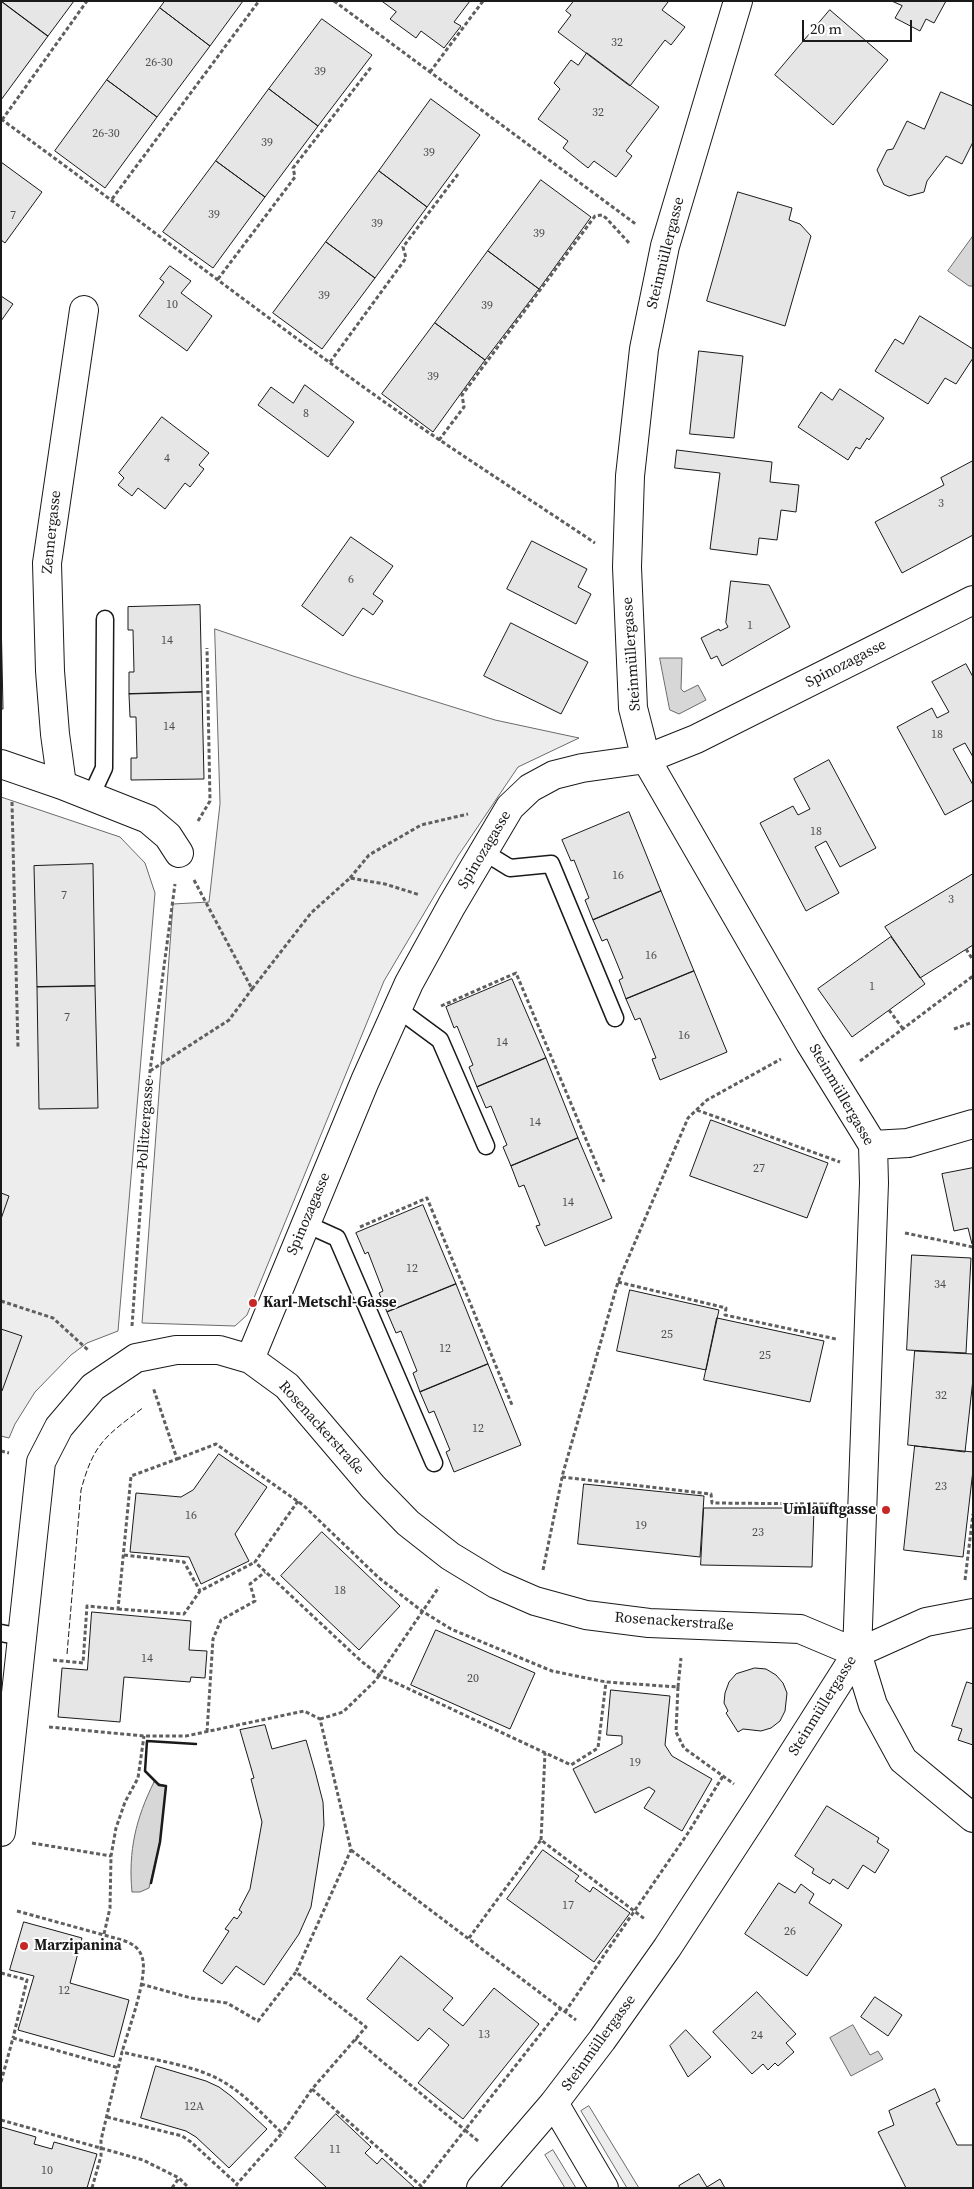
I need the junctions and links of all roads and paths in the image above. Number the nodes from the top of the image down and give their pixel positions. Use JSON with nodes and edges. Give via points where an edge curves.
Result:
{"nodes":[{"id":1,"x":87,"y":1,"type":"edge"},
{"id":2,"x":259,"y":1,"type":"edge"},
{"id":3,"x":334,"y":1,"type":"edge"},
{"id":4,"x":482,"y":1,"type":"edge"},
{"id":5,"x":738,"y":1,"type":"edge"},
{"id":6,"x":372,"y":66,"type":"dead end"},
{"id":7,"x":430,"y":72,"type":"junction"},
{"id":8,"x":2,"y":120,"type":"edge"},
{"id":9,"x":458,"y":174,"type":"dead end"},
{"id":10,"x":112,"y":199,"type":"junction"},
{"id":11,"x":627,"y":218,"type":"dead end"},
{"id":12,"x":632,"y":246,"type":"dead end"},
{"id":13,"x":218,"y":279,"type":"junction"},
{"id":14,"x":84,"y":310,"type":"dead end"},
{"id":15,"x":330,"y":362,"type":"junction"},
{"id":16,"x":439,"y":440,"type":"junction"},
{"id":17,"x":596,"y":544,"type":"dead end"},
{"id":18,"x":973,"y":600,"type":"edge"},
{"id":19,"x":105,"y":619,"type":"dead end"},
{"id":20,"x":207,"y":648,"type":"dead end"},
{"id":21,"x":646,"y":759,"type":"junction"},
{"id":22,"x":1,"y":764,"type":"edge"},
{"id":23,"x":62,"y":785,"type":"junction"},
{"id":24,"x":12,"y":796,"type":"dead end"},
{"id":25,"x":91,"y":796,"type":"junction"},
{"id":26,"x":510,"y":807,"type":"junction"},
{"id":27,"x":484,"y":852,"type":"junction"},
{"id":28,"x":179,"y":854,"type":"junction"},
{"id":29,"x":350,"y":878,"type":"junction"},
{"id":30,"x":452,"y":905,"type":"junction"},
{"id":31,"x":966,"y":949,"type":"dead end"},
{"id":32,"x":973,"y":960,"type":"edge"},
{"id":33,"x":973,"y":976,"type":"edge"},
{"id":34,"x":252,"y":989,"type":"junction"},
{"id":35,"x":437,"y":1007,"type":"dead end"},
{"id":36,"x":398,"y":1009,"type":"junction"},
{"id":37,"x":889,"y":1010,"type":"dead end"},
{"id":38,"x":615,"y":1018,"type":"dead end"},
{"id":39,"x":973,"y":1022,"type":"edge"},
{"id":40,"x":904,"y":1028,"type":"junction"},
{"id":41,"x":954,"y":1029,"type":"dead end"},
{"id":42,"x":810,"y":1043,"type":"junction"},
{"id":43,"x":18,"y":1049,"type":"dead end"},
{"id":44,"x":858,"y":1063,"type":"dead end"},
{"id":45,"x":150,"y":1071,"type":"junction"},
{"id":46,"x":697,"y":1110,"type":"junction"},
{"id":47,"x":973,"y":1124,"type":"edge"},
{"id":48,"x":486,"y":1146,"type":"dead end"},
{"id":49,"x":873,"y":1146,"type":"junction"},
{"id":50,"x":838,"y":1161,"type":"dead end"},
{"id":51,"x":604,"y":1182,"type":"dead end"},
{"id":52,"x":306,"y":1224,"type":"junction"},
{"id":53,"x":355,"y":1229,"type":"dead end"},
{"id":54,"x":901,"y":1232,"type":"dead end"},
{"id":55,"x":973,"y":1248,"type":"edge"},
{"id":56,"x":618,"y":1282,"type":"junction"},
{"id":57,"x":1,"y":1301,"type":"edge"},
{"id":58,"x":844,"y":1341,"type":"dead end"},
{"id":59,"x":97,"y":1346,"type":"dead end"},
{"id":60,"x":136,"y":1358,"type":"junction"},
{"id":61,"x":250,"y":1359,"type":"junction"},
{"id":62,"x":512,"y":1405,"type":"dead end"},
{"id":63,"x":177,"y":1459,"type":"junction"},
{"id":64,"x":434,"y":1463,"type":"dead end"},
{"id":65,"x":562,"y":1477,"type":"junction"},
{"id":66,"x":298,"y":1501,"type":"junction"},
{"id":67,"x":838,"y":1504,"type":"dead end"},
{"id":68,"x":314,"y":1513,"type":"dead end"},
{"id":69,"x":973,"y":1514,"type":"edge"},
{"id":70,"x":124,"y":1555,"type":"junction"},
{"id":71,"x":255,"y":1562,"type":"junction"},
{"id":72,"x":265,"y":1572,"type":"junction"},
{"id":73,"x":965,"y":1581,"type":"dead end"},
{"id":74,"x":441,"y":1583,"type":"dead end"},
{"id":75,"x":200,"y":1591,"type":"junction"},
{"id":76,"x":535,"y":1601,"type":"junction"},
{"id":77,"x":118,"y":1609,"type":"junction"},
{"id":78,"x":973,"y":1614,"type":"edge"},
{"id":79,"x":12,"y":1635,"type":"edge"},
{"id":80,"x":857,"y":1653,"type":"junction"},
{"id":81,"x":379,"y":1675,"type":"junction"},
{"id":82,"x":606,"y":1682,"type":"dead end"},
{"id":83,"x":678,"y":1688,"type":"dead end"},
{"id":84,"x":320,"y":1719,"type":"junction"},
{"id":85,"x":49,"y":1727,"type":"dead end"},
{"id":86,"x":207,"y":1732,"type":"junction"},
{"id":87,"x":144,"y":1736,"type":"junction"},
{"id":88,"x":545,"y":1753,"type":"junction"},
{"id":89,"x":723,"y":1776,"type":"junction"},
{"id":90,"x":761,"y":1804,"type":"junction"},
{"id":91,"x":973,"y":1818,"type":"edge"},
{"id":92,"x":13,"y":1837,"type":"edge"},
{"id":93,"x":541,"y":1840,"type":"junction"},
{"id":94,"x":351,"y":1850,"type":"junction"},
{"id":95,"x":110,"y":1856,"type":"junction"},
{"id":96,"x":17,"y":1911,"type":"dead end"},
{"id":97,"x":635,"y":1911,"type":"junction"},
{"id":98,"x":651,"y":1923,"type":"dead end"},
{"id":99,"x":104,"y":1934,"type":"junction"},
{"id":100,"x":468,"y":1938,"type":"junction"},
{"id":101,"x":296,"y":1972,"type":"junction"},
{"id":102,"x":1,"y":1973,"type":"edge"},
{"id":103,"x":141,"y":1984,"type":"junction"},
{"id":104,"x":560,"y":2008,"type":"junction"},
{"id":105,"x":565,"y":2012,"type":"junction"},
{"id":106,"x":13,"y":2038,"type":"junction"},
{"id":107,"x":355,"y":2039,"type":"junction"},
{"id":108,"x":602,"y":2040,"type":"junction"},
{"id":109,"x":122,"y":2052,"type":"junction"},
{"id":110,"x":119,"y":2068,"type":"junction"},
{"id":111,"x":1,"y":2082,"type":"edge"},
{"id":112,"x":312,"y":2089,"type":"junction"},
{"id":113,"x":554,"y":2103,"type":"junction"},
{"id":114,"x":107,"y":2116,"type":"junction"},
{"id":115,"x":1,"y":2120,"type":"edge"},
{"id":116,"x":465,"y":2130,"type":"junction"},
{"id":117,"x":282,"y":2133,"type":"junction"},
{"id":118,"x":483,"y":2145,"type":"dead end"},
{"id":119,"x":101,"y":2149,"type":"junction"},
{"id":120,"x":179,"y":2178,"type":"junction"},
{"id":121,"x":236,"y":2186,"type":"edge"},
{"id":122,"x":420,"y":2187,"type":"edge"},
{"id":123,"x":92,"y":2188,"type":"edge"},
{"id":124,"x":172,"y":2188,"type":"edge"},
{"id":125,"x":189,"y":2188,"type":"edge"},
{"id":126,"x":481,"y":2188,"type":"edge"},
{"id":127,"x":604,"y":2188,"type":"edge"}],
"edges":[{"from":1,"to":8,"type":"path"},
{"from":2,"to":10,"type":"path"},
{"from":3,"to":7,"type":"path"},
{"from":4,"to":7,"type":"path"},
{"from":5,"to":21,"type":"street","name":"Steinmüllergasse","via":[[665,246],[644,349],[630,476],[627,567],[633,708]]},
{"from":6,"to":13,"type":"path","via":[[293,168],[295,177]]},
{"from":7,"to":11,"type":"path"},
{"from":8,"to":10,"type":"path"},
{"from":9,"to":15,"type":"path","via":[[403,248],[406,258]]},
{"from":10,"to":13,"type":"path"},
{"from":12,"to":16,"type":"path","via":[[606,218],[595,216],[462,395],[464,407]]},
{"from":13,"to":15,"type":"path"},
{"from":14,"to":23,"type":"street","name":"Zennergasse","via":[[46,563],[50,671]]},
{"from":15,"to":16,"type":"path"},
{"from":16,"to":17,"type":"path"},
{"from":18,"to":21,"type":"street","name":"Spinozagasse","via":[[696,739]]},
{"from":19,"to":25,"type":"lane","via":[[104,768]]},
{"from":20,"to":28,"type":"path","via":[[210,801]]},
{"from":21,"to":26,"type":"street","name":"Spinozagasse","via":[[554,775],[530,788]]},
{"from":21,"to":42,"type":"street","name":"Steinmüllergasse"},
{"from":22,"to":23,"type":"street"},
{"from":23,"to":25,"type":"street"},
{"from":24,"to":43,"type":"path"},
{"from":25,"to":28,"type":"street","via":[[148,819],[168,836]]},
{"from":26,"to":27,"type":"street","name":"Spinozagasse"},
{"from":26,"to":29,"type":"path","via":[[457,815],[421,825],[369,855]]},
{"from":27,"to":30,"type":"street","name":"Spinozagasse"},
{"from":27,"to":38,"type":"lane","via":[[510,868],[551,864]]},
{"from":28,"to":34,"type":"path"},
{"from":28,"to":45,"type":"path","name":"Pollitzergasse"},
{"from":29,"to":30,"type":"path","via":[[385,884]]},
{"from":29,"to":34,"type":"path","via":[[311,913]]},
{"from":30,"to":36,"type":"street","name":"Spinozagasse"},
{"from":31,"to":32,"type":"path"},
{"from":33,"to":40,"type":"path"},
{"from":34,"to":45,"type":"path","via":[[229,1020]]},
{"from":35,"to":51,"type":"path","via":[[516,973]]},
{"from":36,"to":48,"type":"lane","via":[[440,1040]]},
{"from":36,"to":52,"type":"street","name":"Spinozagasse"},
{"from":37,"to":40,"type":"path"},
{"from":39,"to":41,"type":"path"},
{"from":40,"to":44,"type":"path"},
{"from":42,"to":46,"type":"path","via":[[708,1100]]},
{"from":42,"to":49,"type":"street","name":"Steinmüllergasse"},
{"from":45,"to":60,"type":"path","name":"Pollitzergasse","via":[[132,1329]]},
{"from":46,"to":50,"type":"path"},
{"from":46,"to":56,"type":"path","via":[[688,1118]]},
{"from":47,"to":49,"type":"street","via":[[908,1143]]},
{"from":49,"to":80,"type":"street","name":"Steinmüllergasse"},
{"from":52,"to":61,"type":"street","name":"Spinozagasse"},
{"from":52,"to":64,"type":"lane","via":[[337,1238]]},
{"from":53,"to":62,"type":"path","via":[[427,1198]]},
{"from":54,"to":55,"type":"path"},
{"from":56,"to":58,"type":"path","via":[[726,1308],[725,1315]]},
{"from":56,"to":65,"type":"path"},
{"from":57,"to":59,"type":"path","via":[[53,1318],[88,1350]]},
{"from":60,"to":61,"type":"street","name":"Rosenackerstraße","via":[[176,1350],[219,1350]]},
{"from":60,"to":63,"type":"path","name":"Pollitzergasse","via":[[155,1390]]},
{"from":60,"to":79,"type":"street","name":"Rosenackerstraße","via":[[94,1387],[59,1427],[41,1462]]},
{"from":61,"to":76,"type":"street","name":"Rosenackerstraße","via":[[287,1386],[408,1523],[450,1556],[496,1584]]},
{"from":63,"to":66,"type":"path","via":[[216,1444]]},
{"from":63,"to":70,"type":"path","via":[[131,1476]]},
{"from":65,"to":67,"type":"path","via":[[711,1494],[712,1503]]},
{"from":65,"to":76,"type":"path"},
{"from":66,"to":68,"type":"path"},
{"from":66,"to":71,"type":"path"},
{"from":69,"to":73,"type":"path"},
{"from":70,"to":75,"type":"path","via":[[184,1562]]},
{"from":70,"to":77,"type":"path"},
{"from":71,"to":72,"type":"path"},
{"from":71,"to":75,"type":"path"},
{"from":72,"to":81,"type":"path"},
{"from":72,"to":86,"type":"path","via":[[250,1584],[255,1601],[221,1620],[213,1639]]},
{"from":74,"to":81,"type":"path"},
{"from":75,"to":77,"type":"path","via":[[184,1614]]},
{"from":76,"to":80,"type":"street","name":"Rosenackerstraße","via":[[586,1614],[649,1623],[800,1629]]},
{"from":77,"to":79,"type":"path","via":[[87,1606],[83,1662],[55,1661]]},
{"from":78,"to":80,"type":"street","via":[[926,1622]]},
{"from":79,"to":92,"type":"street","name":"Rosenackerstraße"},
{"from":80,"to":90,"type":"street","name":"Steinmüllergasse"},
{"from":80,"to":91,"type":"street","via":[[873,1705],[903,1760]]},
{"from":81,"to":84,"type":"path","via":[[343,1712]]},
{"from":81,"to":88,"type":"path"},
{"from":82,"to":88,"type":"path","via":[[598,1748],[571,1765]]},
{"from":83,"to":89,"type":"path","via":[[676,1732],[684,1748]]},
{"from":84,"to":86,"type":"path","via":[[304,1711]]},
{"from":84,"to":94,"type":"path"},
{"from":85,"to":87,"type":"path"},
{"from":86,"to":87,"type":"path","via":[[186,1736]]},
{"from":87,"to":95,"type":"path","via":[[138,1778],[125,1802]]},
{"from":88,"to":93,"type":"path"},
{"from":89,"to":90,"type":"path"},
{"from":89,"to":97,"type":"path"},
{"from":90,"to":108,"type":"street","name":"Steinmüllergasse","via":[[667,1948]]},
{"from":92,"to":95,"type":"path"},
{"from":93,"to":97,"type":"path"},
{"from":93,"to":100,"type":"path"},
{"from":94,"to":100,"type":"path"},
{"from":94,"to":101,"type":"path"},
{"from":95,"to":99,"type":"path","via":[[110,1908]]},
{"from":96,"to":99,"type":"path"},
{"from":97,"to":98,"type":"path"},
{"from":97,"to":105,"type":"path"},
{"from":99,"to":103,"type":"path","via":[[137,1947],[144,1964]]},
{"from":100,"to":104,"type":"path"},
{"from":101,"to":103,"type":"path","via":[[258,2020],[227,2003],[191,1998]]},
{"from":101,"to":107,"type":"path","via":[[366,2027]]},
{"from":102,"to":106,"type":"path","via":[[28,1980]]},
{"from":103,"to":109,"type":"path"},
{"from":104,"to":105,"type":"path"},
{"from":104,"to":116,"type":"path"},
{"from":105,"to":108,"type":"path"},
{"from":106,"to":110,"type":"path"},
{"from":106,"to":111,"type":"path"},
{"from":107,"to":112,"type":"path"},
{"from":107,"to":116,"type":"path"},
{"from":108,"to":113,"type":"street","name":"Steinmüllergasse"},
{"from":109,"to":110,"type":"path"},
{"from":109,"to":117,"type":"path","via":[[205,2073],[221,2081],[241,2094]]},
{"from":110,"to":114,"type":"path"},
{"from":112,"to":117,"type":"path"},
{"from":112,"to":122,"type":"path"},
{"from":113,"to":126,"type":"street","name":"Steinmüllergasse"},
{"from":113,"to":127,"type":"street"},
{"from":114,"to":119,"type":"path"},
{"from":114,"to":121,"type":"path","via":[[182,2136]]},
{"from":115,"to":119,"type":"path"},
{"from":116,"to":118,"type":"path"},
{"from":116,"to":122,"type":"path"},
{"from":117,"to":121,"type":"path"},
{"from":119,"to":120,"type":"path","via":[[143,2160]]},
{"from":119,"to":123,"type":"path"},
{"from":120,"to":124,"type":"path"},
{"from":120,"to":125,"type":"path"}]}
